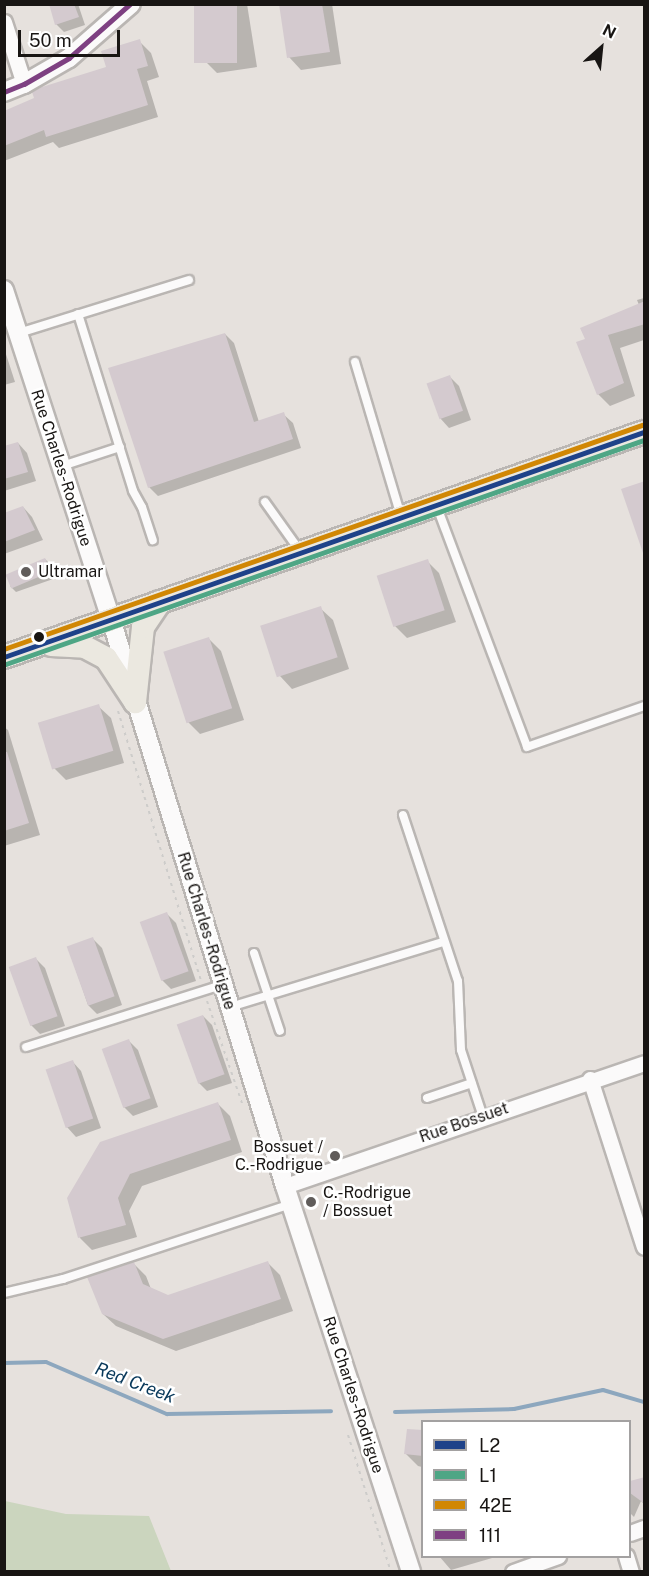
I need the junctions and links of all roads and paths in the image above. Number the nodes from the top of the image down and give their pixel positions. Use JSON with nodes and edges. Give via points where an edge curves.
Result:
{"nodes":[{"id":1,"x":129,"y":5,"type":"edge"},
{"id":2,"x":4,"y":22,"type":"edge"},
{"id":3,"x":24,"y":84,"type":"junction"},
{"id":4,"x":4,"y":92,"type":"edge"},
{"id":5,"x":189,"y":280,"type":"dead end"},
{"id":6,"x":4,"y":290,"type":"edge"},
{"id":7,"x":78,"y":315,"type":"junction"},
{"id":8,"x":17,"y":334,"type":"junction"},
{"id":9,"x":355,"y":362,"type":"dead end"},
{"id":10,"x":645,"y":432,"type":"edge"},
{"id":11,"x":120,"y":447,"type":"junction"},
{"id":12,"x":60,"y":467,"type":"junction"},
{"id":13,"x":265,"y":502,"type":"dead end"},
{"id":14,"x":436,"y":505,"type":"junction"},
{"id":15,"x":402,"y":517,"type":"junction"},
{"id":16,"x":153,"y":540,"type":"dead end"},
{"id":17,"x":301,"y":552,"type":"junction"},
{"id":18,"x":160,"y":602,"type":"junction"},
{"id":19,"x":111,"y":619,"type":"junction"},
{"id":20,"x":40,"y":644,"type":"junction"},
{"id":21,"x":4,"y":657,"type":"edge"},
{"id":22,"x":135,"y":702,"type":"junction"},
{"id":23,"x":645,"y":706,"type":"edge"},
{"id":24,"x":403,"y":814,"type":"dead end"},
{"id":25,"x":443,"y":942,"type":"junction"},
{"id":26,"x":254,"y":953,"type":"dead end"},
{"id":27,"x":224,"y":985,"type":"junction"},
{"id":28,"x":268,"y":996,"type":"junction"},
{"id":29,"x":230,"y":1007,"type":"junction"},
{"id":30,"x":280,"y":1031,"type":"dead end"},
{"id":31,"x":26,"y":1047,"type":"dead end"},
{"id":32,"x":645,"y":1063,"type":"edge"},
{"id":33,"x":590,"y":1079,"type":"junction"},
{"id":34,"x":472,"y":1083,"type":"junction"},
{"id":35,"x":427,"y":1098,"type":"dead end"},
{"id":36,"x":483,"y":1117,"type":"junction"},
{"id":37,"x":285,"y":1186,"type":"junction"},
{"id":38,"x":291,"y":1204,"type":"junction"},
{"id":39,"x":645,"y":1247,"type":"edge"},
{"id":40,"x":4,"y":1293,"type":"edge"},
{"id":41,"x":555,"y":1558,"type":"edge"},
{"id":42,"x":411,"y":1572,"type":"edge"},
{"id":43,"x":513,"y":1572,"type":"edge"}],
"edges":[{"from":1,"to":3,"type":"street","via":[[69,58]]},
{"from":2,"to":3,"type":"street"},
{"from":3,"to":4,"type":"street"},
{"from":5,"to":7,"type":"lane"},
{"from":6,"to":8,"type":"street","name":"Rue Charles-Rodrigue"},
{"from":7,"to":8,"type":"lane"},
{"from":7,"to":11,"type":"lane"},
{"from":8,"to":12,"type":"street","name":"Rue Charles-Rodrigue"},
{"from":9,"to":15,"type":"lane"},
{"from":10,"to":14,"type":"main road"},
{"from":11,"to":12,"type":"lane"},
{"from":11,"to":16,"type":"lane"},
{"from":12,"to":19,"type":"street","name":"Rue Charles-Rodrigue"},
{"from":13,"to":17,"type":"lane"},
{"from":14,"to":15,"type":"main road"},
{"from":14,"to":23,"type":"lane","via":[[527,747]]},
{"from":15,"to":17,"type":"main road"},
{"from":17,"to":18,"type":"main road"},
{"from":18,"to":19,"type":"main road"},
{"from":18,"to":22,"type":"main road","via":[[143,627]]},
{"from":19,"to":20,"type":"main road"},
{"from":19,"to":22,"type":"street","name":"Rue Charles-Rodrigue"},
{"from":20,"to":21,"type":"main road"},
{"from":20,"to":22,"type":"main road","via":[[85,647],[106,658]]},
{"from":22,"to":27,"type":"street","name":"Rue Charles-Rodrigue"},
{"from":24,"to":25,"type":"lane"},
{"from":25,"to":28,"type":"lane"},
{"from":25,"to":34,"type":"lane","via":[[458,981],[461,1050]]},
{"from":26,"to":28,"type":"lane"},
{"from":27,"to":29,"type":"street","name":"Rue Charles-Rodrigue"},
{"from":27,"to":31,"type":"lane"},
{"from":28,"to":29,"type":"lane"},
{"from":28,"to":30,"type":"lane"},
{"from":29,"to":37,"type":"street","name":"Rue Charles-Rodrigue"},
{"from":32,"to":33,"type":"street","name":"Rue Bossuet"},
{"from":33,"to":36,"type":"street","name":"Rue Bossuet"},
{"from":33,"to":39,"type":"street"},
{"from":34,"to":35,"type":"lane"},
{"from":34,"to":36,"type":"lane"},
{"from":36,"to":37,"type":"street","name":"Rue Bossuet"},
{"from":37,"to":38,"type":"street","name":"Rue Charles-Rodrigue"},
{"from":38,"to":40,"type":"lane","via":[[63,1279]]},
{"from":38,"to":42,"type":"street","name":"Rue Charles-Rodrigue"},
{"from":41,"to":43,"type":"street"}]}
